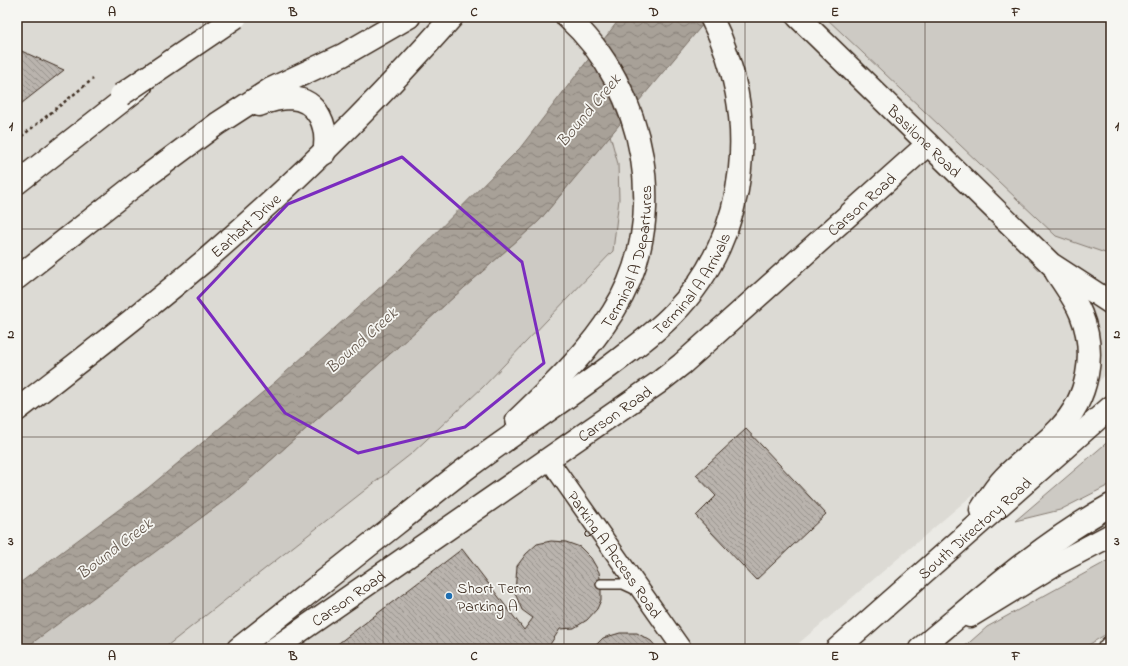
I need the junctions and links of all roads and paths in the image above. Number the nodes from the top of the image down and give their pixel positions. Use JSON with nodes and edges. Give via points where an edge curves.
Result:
{"nodes":[{"id":1,"x":230,"y":17,"type":"edge"},
{"id":2,"x":236,"y":17,"type":"edge"},
{"id":3,"x":409,"y":17,"type":"edge"},
{"id":4,"x":452,"y":17,"type":"edge"},
{"id":5,"x":567,"y":17,"type":"edge"},
{"id":6,"x":711,"y":17,"type":"edge"},
{"id":7,"x":798,"y":17,"type":"edge"},
{"id":8,"x":93,"y":79,"type":"dead end"},
{"id":9,"x":122,"y":97,"type":"junction"},
{"id":10,"x":235,"y":113,"type":"junction"},
{"id":11,"x":17,"y":140,"type":"edge"},
{"id":12,"x":928,"y":144,"type":"junction"},
{"id":13,"x":324,"y":153,"type":"junction"},
{"id":14,"x":17,"y":177,"type":"edge"},
{"id":15,"x":17,"y":183,"type":"edge"},
{"id":16,"x":1052,"y":264,"type":"junction"},
{"id":17,"x":17,"y":278,"type":"edge"},
{"id":18,"x":1111,"y":303,"type":"edge"},
{"id":19,"x":1111,"y":407,"type":"edge"},
{"id":20,"x":17,"y":410,"type":"edge"},
{"id":21,"x":549,"y":460,"type":"junction"},
{"id":22,"x":473,"y":463,"type":"junction"},
{"id":23,"x":1111,"y":505,"type":"edge"},
{"id":24,"x":1111,"y":535,"type":"edge"},
{"id":25,"x":958,"y":541,"type":"junction"},
{"id":26,"x":601,"y":584,"type":"dead end"},
{"id":27,"x":641,"y":592,"type":"junction"},
{"id":28,"x":238,"y":649,"type":"edge"},
{"id":29,"x":274,"y":649,"type":"edge"},
{"id":30,"x":682,"y":649,"type":"edge"},
{"id":31,"x":838,"y":649,"type":"edge"},
{"id":32,"x":920,"y":649,"type":"edge"},
{"id":33,"x":925,"y":649,"type":"edge"}],
"edges":[{"from":1,"to":9,"type":"main road"},
{"from":2,"to":9,"type":"main road","bridge":true},
{"from":3,"to":10,"type":"main road","via":[[343,55],[271,89]]},
{"from":4,"to":13,"type":"main road","name":"Earhart Drive"},
{"from":5,"to":22,"type":"main road","name":"Terminal A Departures","via":[[593,45],[614,76],[630,110],[639,145],[644,183],[644,222],[636,261],[622,295],[604,326],[576,362]]},
{"from":6,"to":22,"type":"main road","name":"Terminal A Arrivals","via":[[727,53],[738,96],[742,145],[731,214],[715,254],[697,286],[674,314],[612,366]]},
{"from":7,"to":12,"type":"main road","name":"Basilone Road"},
{"from":8,"to":11,"type":"path"},
{"from":9,"to":14,"type":"main road"},
{"from":9,"to":15,"type":"main road"},
{"from":10,"to":13,"type":"main road","via":[[281,98],[304,101],[315,109],[323,123]]},
{"from":10,"to":17,"type":"main road","via":[[139,182]]},
{"from":12,"to":16,"type":"main road","name":"Basilone Road"},
{"from":12,"to":21,"type":"main road","name":"Carson Road","via":[[682,364]]},
{"from":13,"to":20,"type":"main road","name":"Earhart Drive","via":[[184,278]]},
{"from":16,"to":18,"type":"main road"},
{"from":16,"to":25,"type":"main road","via":[[1076,302],[1085,328],[1089,355],[1088,373],[1081,396],[1059,429],[1004,478]]},
{"from":19,"to":25,"type":"main road","name":"South Directory Road"},
{"from":21,"to":27,"type":"street","name":"Parking A Access Road"},
{"from":21,"to":29,"type":"main road","name":"Carson Road"},
{"from":22,"to":28,"type":"main road"},
{"from":23,"to":32,"type":"main road","via":[[1025,561]]},
{"from":24,"to":33,"type":"main road","via":[[1018,586]]},
{"from":25,"to":31,"type":"main road","name":"South Directory Road"},
{"from":26,"to":27,"type":"lane","via":[[623,584]]},
{"from":27,"to":30,"type":"street","name":"Parking A Access Road"}]}
